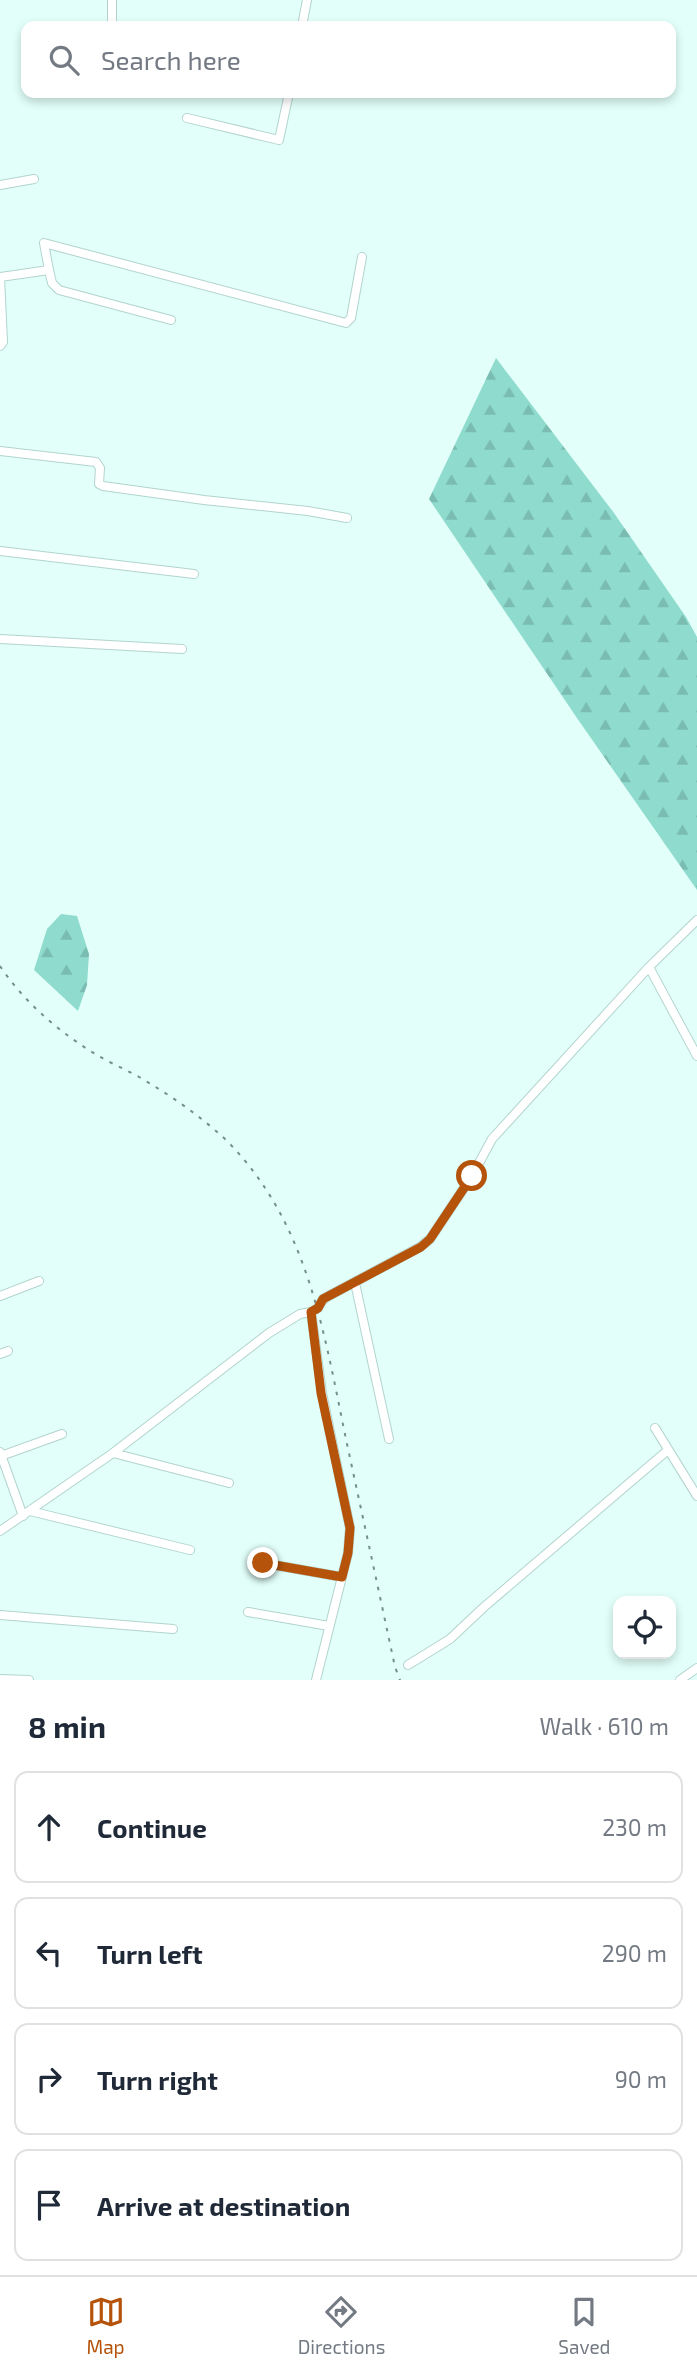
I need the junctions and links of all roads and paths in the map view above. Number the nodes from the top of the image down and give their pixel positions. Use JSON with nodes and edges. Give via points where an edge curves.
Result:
{"nodes":[{"id":1,"x":113,"y":0,"type":"edge"},
{"id":2,"x":307,"y":0,"type":"edge"},
{"id":3,"x":111,"y":21,"type":"edge"},
{"id":4,"x":303,"y":21,"type":"edge"},
{"id":5,"x":288,"y":98,"type":"edge"},
{"id":6,"x":187,"y":118,"type":"dead end"},
{"id":7,"x":34,"y":179,"type":"dead end"},
{"id":8,"x":0,"y":185,"type":"edge"},
{"id":9,"x":362,"y":257,"type":"dead end"},
{"id":10,"x":49,"y":270,"type":"junction"},
{"id":11,"x":0,"y":277,"type":"edge"},
{"id":12,"x":171,"y":320,"type":"dead end"},
{"id":13,"x":0,"y":346,"type":"edge"},
{"id":14,"x":0,"y":451,"type":"edge"},
{"id":15,"x":347,"y":518,"type":"dead end"},
{"id":16,"x":0,"y":551,"type":"edge"},
{"id":17,"x":194,"y":574,"type":"dead end"},
{"id":18,"x":0,"y":639,"type":"edge"},
{"id":19,"x":182,"y":649,"type":"dead end"},
{"id":20,"x":697,"y":920,"type":"edge"},
{"id":21,"x":649,"y":967,"type":"junction"},
{"id":22,"x":697,"y":1056,"type":"edge"},
{"id":23,"x":39,"y":1281,"type":"dead end"},
{"id":24,"x":355,"y":1283,"type":"junction"},
{"id":25,"x":0,"y":1296,"type":"edge"},
{"id":26,"x":311,"y":1312,"type":"junction"},
{"id":27,"x":655,"y":1428,"type":"dead end"},
{"id":28,"x":62,"y":1434,"type":"dead end"},
{"id":29,"x":389,"y":1439,"type":"dead end"},
{"id":30,"x":668,"y":1450,"type":"junction"},
{"id":31,"x":113,"y":1453,"type":"junction"},
{"id":32,"x":1,"y":1454,"type":"edge"},
{"id":33,"x":229,"y":1483,"type":"dead end"},
{"id":34,"x":697,"y":1496,"type":"edge"},
{"id":35,"x":27,"y":1513,"type":"junction"},
{"id":36,"x":0,"y":1531,"type":"edge"},
{"id":37,"x":190,"y":1550,"type":"dead end"},
{"id":38,"x":263,"y":1563,"type":"dead end"},
{"id":39,"x":342,"y":1577,"type":"junction"},
{"id":40,"x":248,"y":1612,"type":"dead end"},
{"id":41,"x":0,"y":1615,"type":"edge"},
{"id":42,"x":329,"y":1626,"type":"junction"},
{"id":43,"x":173,"y":1629,"type":"dead end"},
{"id":44,"x":408,"y":1665,"type":"dead end"},
{"id":45,"x":697,"y":1668,"type":"edge"},
{"id":46,"x":0,"y":1679,"type":"edge"},
{"id":47,"x":29,"y":1680,"type":"edge"},
{"id":48,"x":316,"y":1680,"type":"edge"},
{"id":49,"x":680,"y":1680,"type":"edge"}],
"edges":[{"from":1,"to":3,"type":"street"},
{"from":2,"to":4,"type":"street"},
{"from":5,"to":6,"type":"street","via":[[279,140]]},
{"from":7,"to":8,"type":"street"},
{"from":9,"to":10,"type":"street","via":[[351,318],[346,323],[44,243]]},
{"from":10,"to":11,"type":"street"},
{"from":10,"to":12,"type":"street","via":[[52,283],[60,290]]},
{"from":11,"to":13,"type":"street"},
{"from":14,"to":15,"type":"street","via":[[96,462],[103,486]]},
{"from":16,"to":17,"type":"street"},
{"from":18,"to":19,"type":"street"},
{"from":20,"to":21,"type":"street"},
{"from":21,"to":22,"type":"street"},
{"from":21,"to":24,"type":"street","via":[[492,1139],[430,1239]]},
{"from":23,"to":25,"type":"street"},
{"from":24,"to":26,"type":"street","via":[[323,1299]]},
{"from":24,"to":29,"type":"street"},
{"from":26,"to":31,"type":"street","via":[[269,1333]]},
{"from":26,"to":39,"type":"street","via":[[321,1393],[350,1528]]},
{"from":27,"to":30,"type":"street"},
{"from":28,"to":32,"type":"street"},
{"from":30,"to":34,"type":"street"},
{"from":30,"to":44,"type":"street","via":[[450,1639]]},
{"from":31,"to":33,"type":"street"},
{"from":31,"to":35,"type":"street"},
{"from":32,"to":35,"type":"street"},
{"from":35,"to":36,"type":"street"},
{"from":35,"to":37,"type":"street"},
{"from":38,"to":39,"type":"street"},
{"from":39,"to":42,"type":"street"},
{"from":40,"to":42,"type":"street"},
{"from":41,"to":43,"type":"street"},
{"from":42,"to":48,"type":"street"},
{"from":45,"to":49,"type":"street"},
{"from":46,"to":47,"type":"street"}]}
